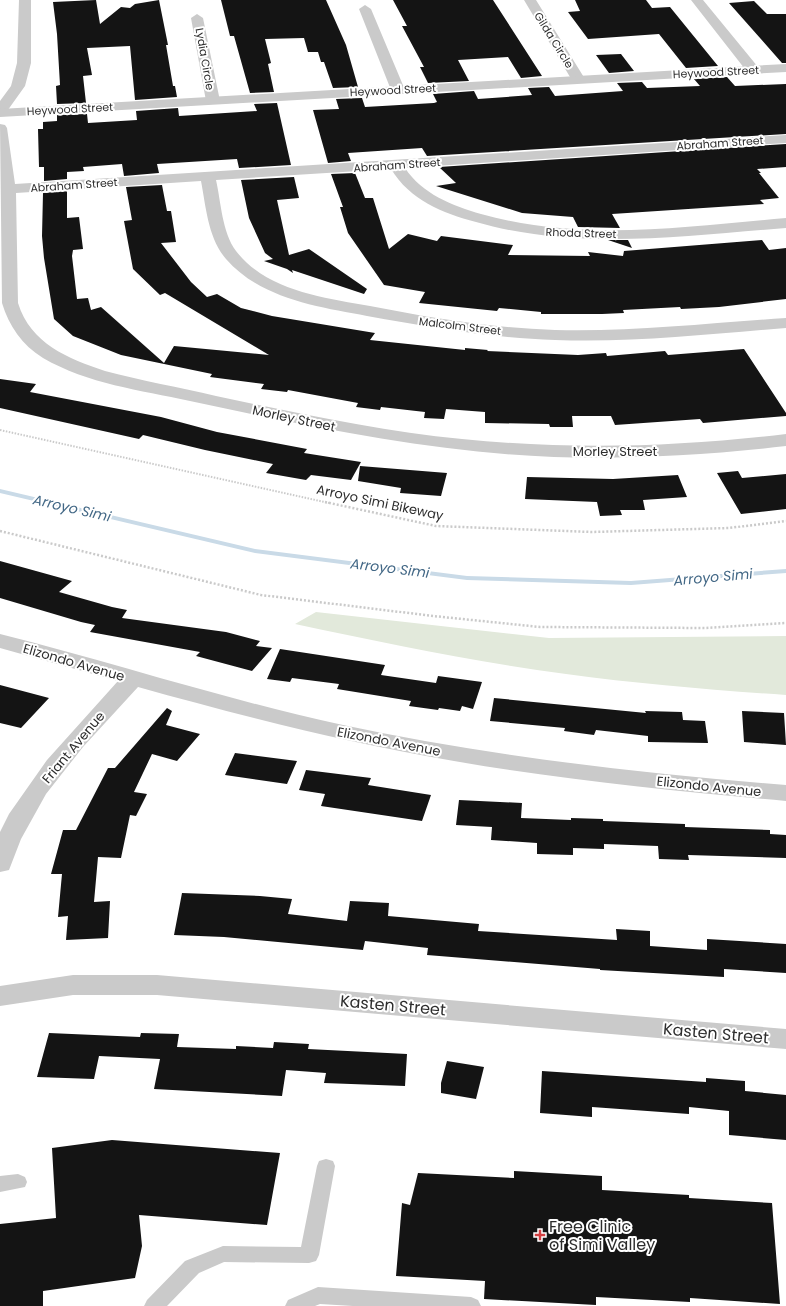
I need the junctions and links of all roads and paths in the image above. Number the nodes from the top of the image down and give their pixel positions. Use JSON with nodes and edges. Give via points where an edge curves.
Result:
{"nodes":[{"id":1,"x":25,"y":0,"type":"edge"},
{"id":2,"x":530,"y":0,"type":"edge"},
{"id":3,"x":698,"y":0,"type":"edge"},
{"id":4,"x":365,"y":9,"type":"dead end"},
{"id":5,"x":197,"y":18,"type":"dead end"},
{"id":6,"x":786,"y":68,"type":"edge"},
{"id":7,"x":753,"y":70,"type":"junction"},
{"id":8,"x":578,"y":79,"type":"junction"},
{"id":9,"x":398,"y":90,"type":"junction"},
{"id":10,"x":212,"y":101,"type":"junction"},
{"id":11,"x":0,"y":112,"type":"edge"},
{"id":12,"x":0,"y":128,"type":"edge"},
{"id":13,"x":786,"y":139,"type":"edge"},
{"id":14,"x":396,"y":165,"type":"junction"},
{"id":15,"x":208,"y":177,"type":"junction"},
{"id":16,"x":8,"y":189,"type":"junction"},
{"id":17,"x":786,"y":223,"type":"edge"},
{"id":18,"x":786,"y":323,"type":"edge"},
{"id":19,"x":0,"y":430,"type":"edge"},
{"id":20,"x":786,"y":440,"type":"edge"},
{"id":21,"x":786,"y":521,"type":"edge"},
{"id":22,"x":0,"y":531,"type":"edge"},
{"id":23,"x":786,"y":623,"type":"edge"},
{"id":24,"x":0,"y":641,"type":"edge"},
{"id":25,"x":133,"y":679,"type":"junction"},
{"id":26,"x":786,"y":793,"type":"edge"},
{"id":27,"x":0,"y":864,"type":"edge"},
{"id":28,"x":0,"y":996,"type":"edge"},
{"id":29,"x":786,"y":1040,"type":"edge"},
{"id":30,"x":326,"y":1166,"type":"dead end"},
{"id":31,"x":154,"y":1306,"type":"edge"},
{"id":32,"x":295,"y":1306,"type":"edge"},
{"id":33,"x":471,"y":1306,"type":"edge"}],
"edges":[{"from":1,"to":11,"type":"street","via":[[24,63],[18,86]]},
{"from":2,"to":8,"type":"street","name":"Gilda Circle"},
{"from":3,"to":7,"type":"street"},
{"from":4,"to":9,"type":"street"},
{"from":5,"to":10,"type":"street","name":"Lydia Circle"},
{"from":6,"to":7,"type":"street","name":"Heywood Street"},
{"from":7,"to":8,"type":"street","name":"Heywood Street"},
{"from":8,"to":9,"type":"street","name":"Heywood Street"},
{"from":9,"to":10,"type":"street","name":"Heywood Street"},
{"from":10,"to":11,"type":"street","name":"Heywood Street"},
{"from":12,"to":16,"type":"street","name":"Morley Street"},
{"from":13,"to":14,"type":"street","name":"Abraham Street"},
{"from":14,"to":15,"type":"street","name":"Abraham Street"},
{"from":14,"to":17,"type":"street","name":"Rhoda Street","via":[[414,188],[451,210],[536,231],[628,234]]},
{"from":15,"to":16,"type":"street","name":"Abraham Street"},
{"from":15,"to":18,"type":"street","name":"Malcolm Street","via":[[221,237],[229,253],[241,266],[259,278],[306,298],[337,306],[439,325],[555,334],[639,333]]},
{"from":16,"to":20,"type":"street","name":"Morley Street","via":[[10,303],[15,320],[27,337],[75,367],[110,378],[306,421],[362,432],[461,445],[552,451],[642,452],[733,447]]},
{"from":19,"to":21,"type":"path","name":"Arroyo Simi Bikeway","via":[[436,526],[592,532],[728,528]]},
{"from":22,"to":23,"type":"path","via":[[261,595],[433,616],[540,627],[705,628]]},
{"from":24,"to":25,"type":"street","name":"Elizondo Avenue"},
{"from":25,"to":26,"type":"street","name":"Elizondo Avenue","via":[[256,712],[448,752],[568,771]]},
{"from":25,"to":27,"type":"street","name":"Friant Avenue","via":[[54,766],[15,824]]},
{"from":28,"to":29,"type":"street","name":"Kasten Street","via":[[73,985],[157,985]]},
{"from":30,"to":31,"type":"lane","via":[[309,1255],[223,1254],[192,1267]]},
{"from":32,"to":33,"type":"lane","via":[[318,1295]]}]}
